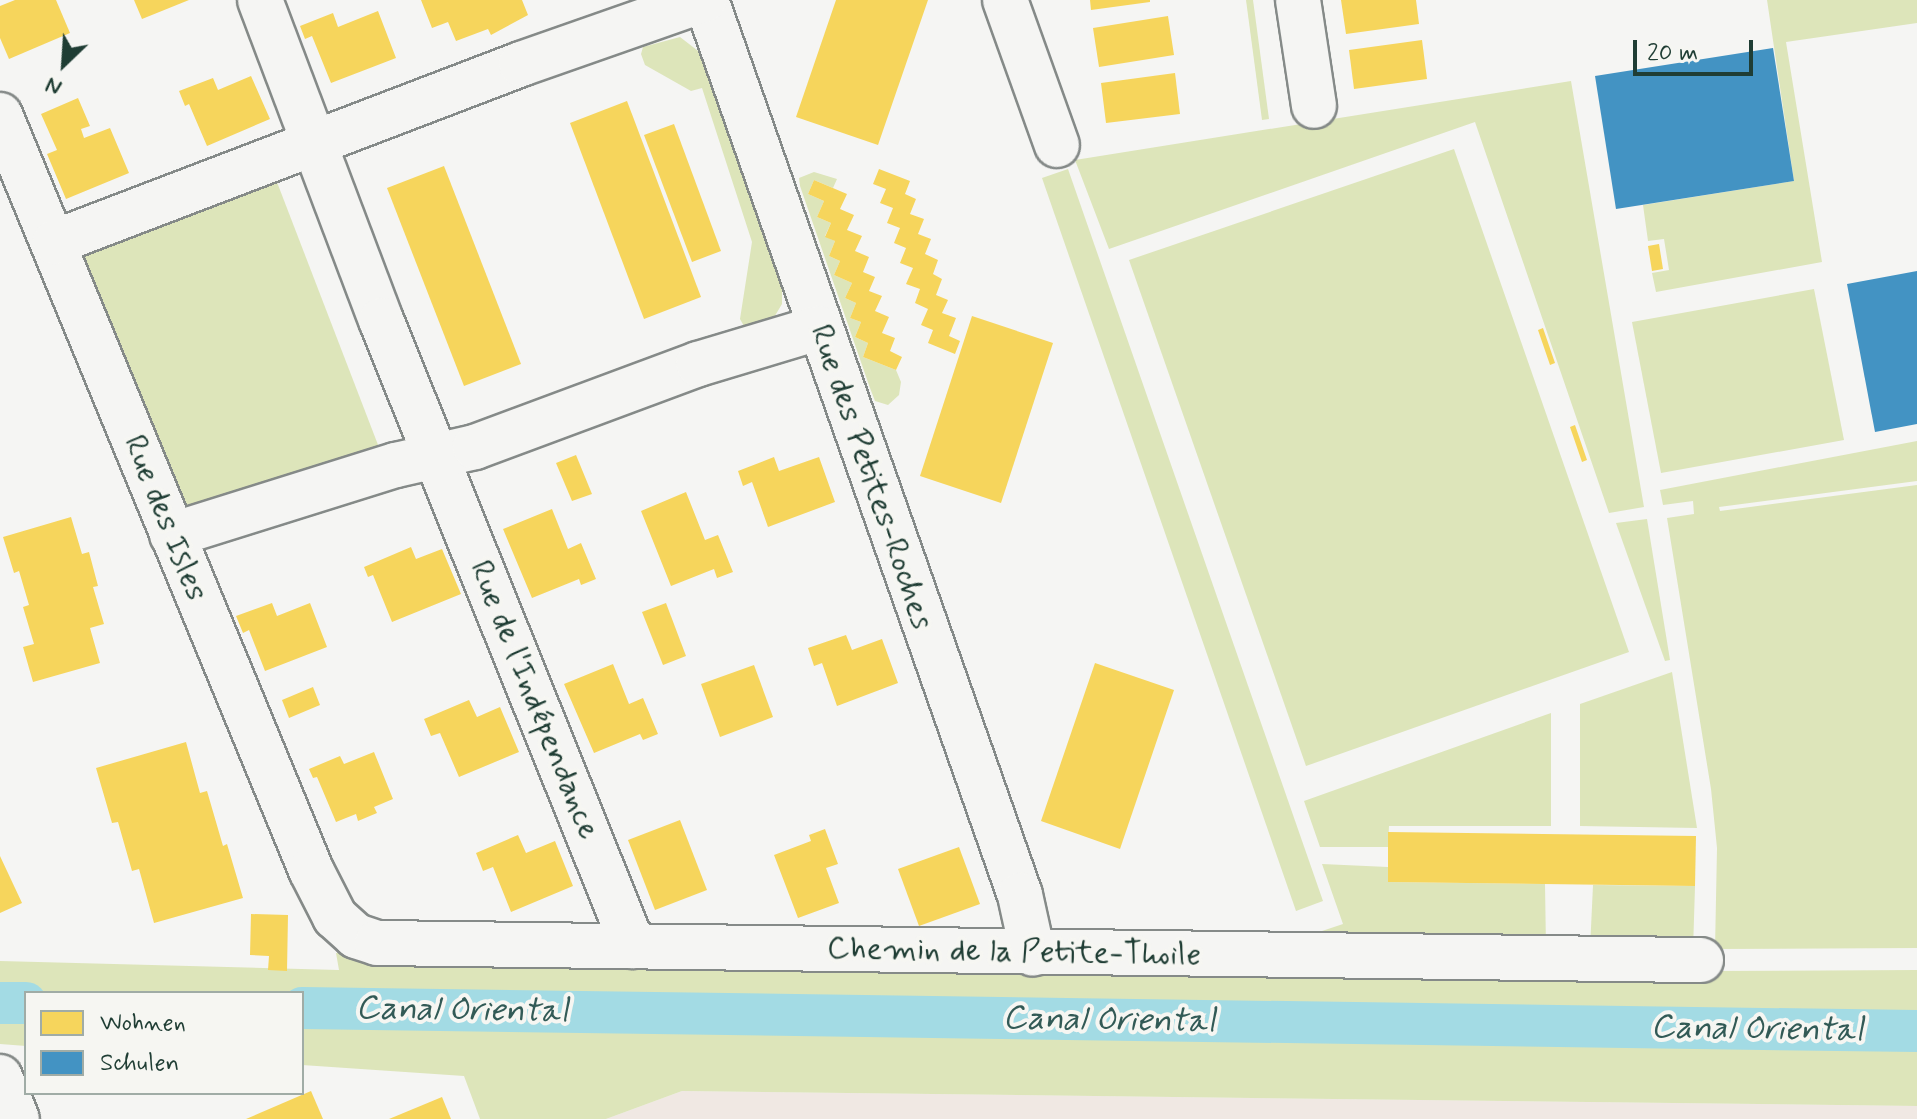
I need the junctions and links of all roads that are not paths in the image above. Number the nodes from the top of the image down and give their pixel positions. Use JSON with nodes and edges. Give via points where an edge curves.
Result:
{"nodes":[{"id":1,"x":260,"y":0,"type":"edge"},
{"id":2,"x":705,"y":0,"type":"edge"},
{"id":3,"x":1005,"y":0,"type":"edge"},
{"id":4,"x":1298,"y":0,"type":"edge"},
{"id":5,"x":1314,"y":106,"type":"dead end"},
{"id":6,"x":0,"y":115,"type":"edge"},
{"id":7,"x":316,"y":144,"type":"junction"},
{"id":8,"x":1057,"y":145,"type":"dead end"},
{"id":9,"x":55,"y":242,"type":"junction"},
{"id":10,"x":818,"y":328,"type":"junction"},
{"id":11,"x":435,"y":455,"type":"junction"},
{"id":12,"x":172,"y":535,"type":"junction"},
{"id":13,"x":335,"y":917,"type":"joint"},
{"id":14,"x":633,"y":946,"type":"junction"},
{"id":15,"x":1033,"y":954,"type":"junction"},
{"id":16,"x":1701,"y":960,"type":"dead end"},
{"id":17,"x":0,"y":1077,"type":"edge"},
{"id":18,"x":17,"y":1119,"type":"edge"}],
"edges":[{"from":1,"to":7,"type":"street","name":"Rue de l'Indépendance"},
{"from":2,"to":7,"type":"street"},
{"from":2,"to":10,"type":"street","name":"Rue des Petites-Roches"},
{"from":3,"to":8,"type":"street"},
{"from":4,"to":5,"type":"street"},
{"from":6,"to":9,"type":"street","name":"Rue des Isles"},
{"from":7,"to":9,"type":"street"},
{"from":7,"to":11,"type":"street","name":"Rue de l'Indépendance"},
{"from":9,"to":12,"type":"street","name":"Rue des Isles"},
{"from":10,"to":11,"type":"street","via":[[698,364],[475,447]]},
{"from":10,"to":15,"type":"street","name":"Rue des Petites-Roches","via":[[1020,895]]},
{"from":11,"to":12,"type":"street"},
{"from":11,"to":14,"type":"street","name":"Rue de l'Indépendance"},
{"from":12,"to":13,"type":"street","name":"Rue des Isles"},
{"from":13,"to":14,"type":"street","name":"Chemin de la Petite-Thoile","via":[[356,936],[377,943]]},
{"from":14,"to":15,"type":"street","name":"Chemin de la Petite-Thoile"},
{"from":15,"to":16,"type":"street","name":"Chemin de la Petite-Thoile"},
{"from":17,"to":18,"type":"street"}]}
